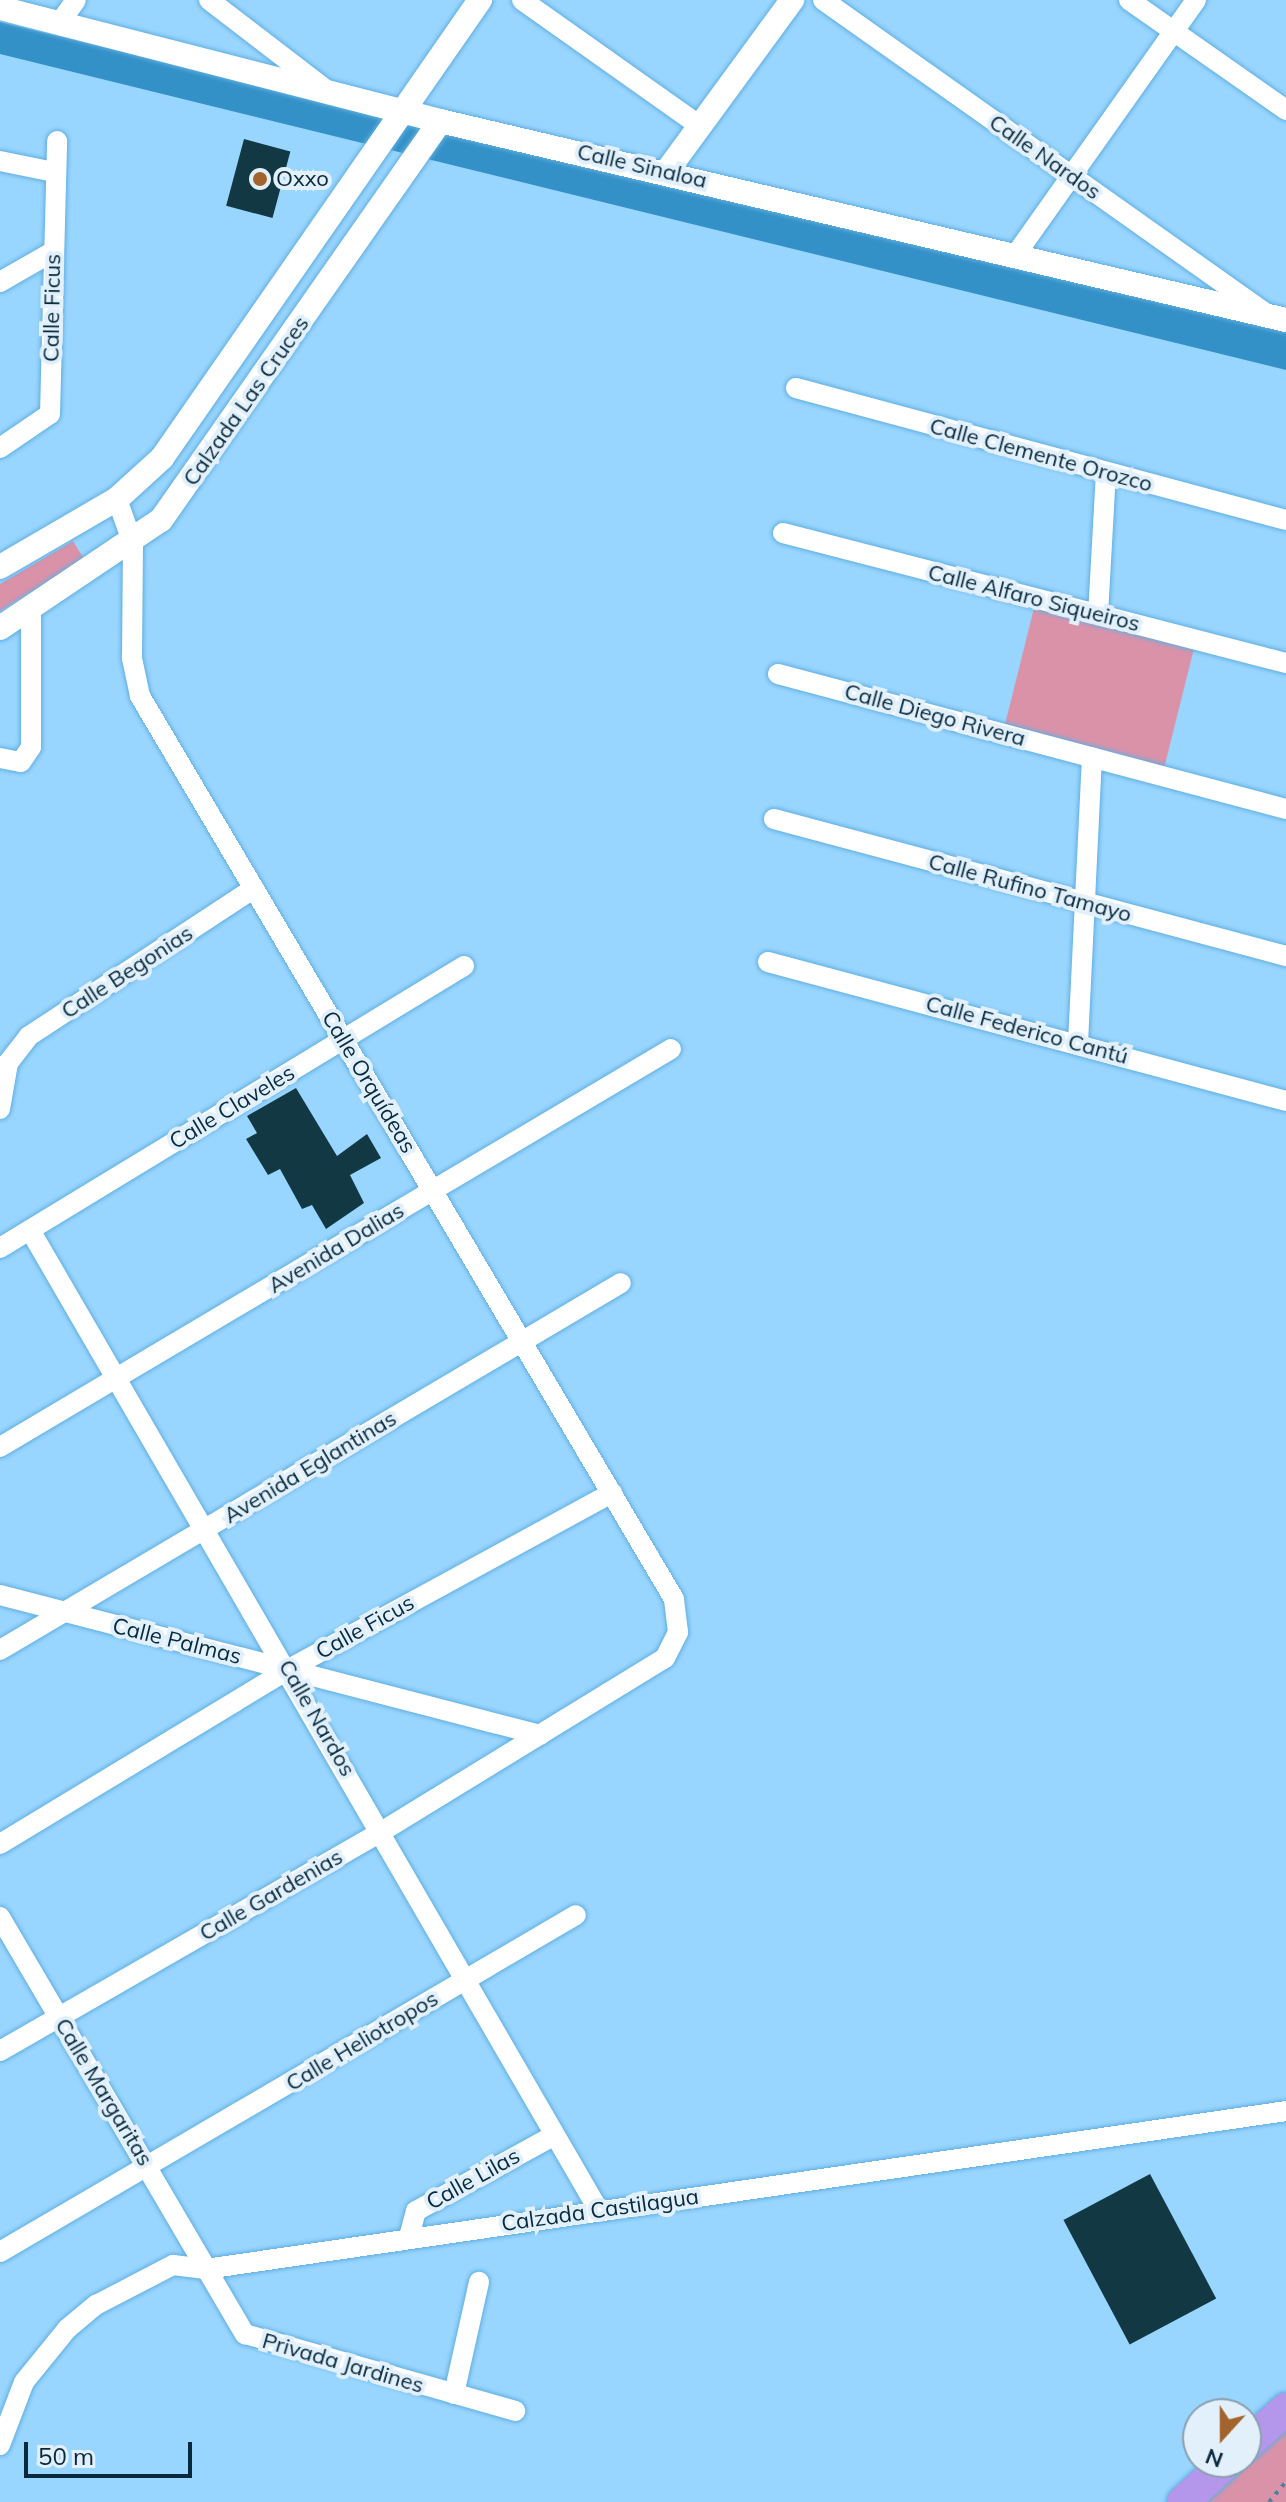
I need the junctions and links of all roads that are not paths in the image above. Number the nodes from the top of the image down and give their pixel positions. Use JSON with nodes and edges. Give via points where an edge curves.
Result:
{"nodes":[{"id":1,"x":76,"y":0,"type":"edge"},
{"id":2,"x":209,"y":0,"type":"edge"},
{"id":3,"x":480,"y":0,"type":"edge"},
{"id":4,"x":522,"y":0,"type":"edge"},
{"id":5,"x":792,"y":0,"type":"edge"},
{"id":6,"x":823,"y":0,"type":"edge"},
{"id":7,"x":1129,"y":0,"type":"edge"},
{"id":8,"x":1196,"y":0,"type":"edge"},
{"id":9,"x":0,"y":8,"type":"edge"},
{"id":10,"x":60,"y":22,"type":"junction"},
{"id":11,"x":1174,"y":31,"type":"junction"},
{"id":12,"x":329,"y":92,"type":"junction"},
{"id":13,"x":1286,"y":110,"type":"edge"},
{"id":14,"x":402,"y":111,"type":"junction"},
{"id":15,"x":440,"y":121,"type":"junction"},
{"id":16,"x":700,"y":126,"type":"junction"},
{"id":17,"x":57,"y":141,"type":"dead end"},
{"id":18,"x":0,"y":161,"type":"edge"},
{"id":19,"x":667,"y":171,"type":"junction"},
{"id":20,"x":54,"y":172,"type":"junction"},
{"id":21,"x":1072,"y":176,"type":"junction"},
{"id":22,"x":54,"y":251,"type":"junction"},
{"id":23,"x":1014,"y":257,"type":"junction"},
{"id":24,"x":0,"y":282,"type":"edge"},
{"id":25,"x":1277,"y":318,"type":"edge"},
{"id":26,"x":796,"y":388,"type":"dead end"},
{"id":27,"x":0,"y":448,"type":"edge"},
{"id":28,"x":1106,"y":474,"type":"junction"},
{"id":29,"x":117,"y":499,"type":"junction"},
{"id":30,"x":1286,"y":520,"type":"edge"},
{"id":31,"x":783,"y":533,"type":"dead end"},
{"id":32,"x":133,"y":544,"type":"junction"},
{"id":33,"x":0,"y":567,"type":"edge"},
{"id":34,"x":31,"y":609,"type":"junction"},
{"id":35,"x":1098,"y":615,"type":"junction"},
{"id":36,"x":0,"y":628,"type":"edge"},
{"id":37,"x":1286,"y":663,"type":"edge"},
{"id":38,"x":778,"y":674,"type":"dead end"},
{"id":39,"x":1092,"y":757,"type":"junction"},
{"id":40,"x":0,"y":758,"type":"edge"},
{"id":41,"x":1286,"y":809,"type":"edge"},
{"id":42,"x":774,"y":819,"type":"dead end"},
{"id":43,"x":254,"y":888,"type":"junction"},
{"id":44,"x":1085,"y":904,"type":"junction"},
{"id":45,"x":1286,"y":956,"type":"edge"},
{"id":46,"x":768,"y":962,"type":"dead end"},
{"id":47,"x":464,"y":966,"type":"dead end"},
{"id":48,"x":343,"y":1039,"type":"junction"},
{"id":49,"x":1078,"y":1043,"type":"junction"},
{"id":50,"x":671,"y":1049,"type":"dead end"},
{"id":51,"x":1286,"y":1101,"type":"edge"},
{"id":52,"x":0,"y":1109,"type":"edge"},
{"id":53,"x":433,"y":1191,"type":"junction"},
{"id":54,"x":30,"y":1230,"type":"junction"},
{"id":55,"x":0,"y":1248,"type":"edge"},
{"id":56,"x":621,"y":1283,"type":"dead end"},
{"id":57,"x":522,"y":1341,"type":"junction"},
{"id":58,"x":117,"y":1378,"type":"junction"},
{"id":59,"x":0,"y":1447,"type":"edge"},
{"id":60,"x":612,"y":1493,"type":"junction"},
{"id":61,"x":206,"y":1528,"type":"junction"},
{"id":62,"x":0,"y":1595,"type":"edge"},
{"id":63,"x":64,"y":1612,"type":"junction"},
{"id":64,"x":674,"y":1648,"type":"joint"},
{"id":65,"x":0,"y":1650,"type":"edge"},
{"id":66,"x":289,"y":1669,"type":"junction"},
{"id":67,"x":540,"y":1735,"type":"junction"},
{"id":68,"x":381,"y":1832,"type":"junction"},
{"id":69,"x":0,"y":1844,"type":"edge"},
{"id":70,"x":576,"y":1915,"type":"dead end"},
{"id":71,"x":0,"y":1917,"type":"edge"},
{"id":72,"x":466,"y":1980,"type":"junction"},
{"id":73,"x":59,"y":2016,"type":"junction"},
{"id":74,"x":0,"y":2051,"type":"edge"},
{"id":75,"x":1286,"y":2111,"type":"edge"},
{"id":76,"x":555,"y":2135,"type":"junction"},
{"id":77,"x":149,"y":2168,"type":"junction"},
{"id":78,"x":598,"y":2209,"type":"junction"},
{"id":79,"x":409,"y":2237,"type":"junction"},
{"id":80,"x":0,"y":2252,"type":"edge"},
{"id":81,"x":206,"y":2269,"type":"junction"},
{"id":82,"x":479,"y":2282,"type":"dead end"},
{"id":83,"x":454,"y":2394,"type":"junction"},
{"id":84,"x":1286,"y":2409,"type":"edge"},
{"id":85,"x":515,"y":2411,"type":"dead end"},
{"id":86,"x":1262,"y":2431,"type":"edge"},
{"id":87,"x":0,"y":2445,"type":"edge"},
{"id":88,"x":1209,"y":2478,"type":"edge"},
{"id":89,"x":1183,"y":2502,"type":"edge"}],
"edges":[{"from":1,"to":10,"type":"street"},
{"from":2,"to":12,"type":"street"},
{"from":3,"to":14,"type":"street","name":"Calzada Las Cruces"},
{"from":4,"to":16,"type":"street"},
{"from":5,"to":16,"type":"street"},
{"from":6,"to":21,"type":"street","name":"Calle Nardos"},
{"from":7,"to":11,"type":"street"},
{"from":8,"to":11,"type":"street"},
{"from":9,"to":10,"type":"street","name":"Calle Sinaloa"},
{"from":10,"to":12,"type":"street","name":"Calle Sinaloa"},
{"from":11,"to":13,"type":"street"},
{"from":11,"to":21,"type":"street"},
{"from":12,"to":14,"type":"street","name":"Calle Sinaloa"},
{"from":14,"to":15,"type":"street","name":"Calle Sinaloa"},
{"from":14,"to":29,"type":"street","name":"Calzada Las Cruces","via":[[162,458]]},
{"from":15,"to":19,"type":"street","name":"Calle Sinaloa"},
{"from":15,"to":32,"type":"street","name":"Calzada Las Cruces","via":[[187,486]]},
{"from":16,"to":19,"type":"street"},
{"from":17,"to":20,"type":"street","name":"Calle Ficus"},
{"from":18,"to":20,"type":"street"},
{"from":19,"to":23,"type":"street","name":"Calle Sinaloa"},
{"from":20,"to":22,"type":"street","name":"Calle Ficus"},
{"from":21,"to":23,"type":"street"},
{"from":21,"to":25,"type":"street","name":"Calle Nardos"},
{"from":22,"to":24,"type":"street"},
{"from":22,"to":27,"type":"street","name":"Calle Ficus","via":[[50,414]]},
{"from":23,"to":25,"type":"street","name":"Calle Sinaloa"},
{"from":26,"to":28,"type":"street","name":"Calle Clemente Orozco"},
{"from":28,"to":30,"type":"street","name":"Calle Clemente Orozco"},
{"from":28,"to":35,"type":"street"},
{"from":29,"to":32,"type":"street","name":"Calle Orquídeas"},
{"from":29,"to":33,"type":"street","name":"Calzada Las Cruces"},
{"from":31,"to":35,"type":"street","name":"Calle Alfaro Siqueiros"},
{"from":32,"to":34,"type":"street","name":"Calzada Las Cruces"},
{"from":32,"to":43,"type":"street","name":"Calle Orquídeas","via":[[132,657],[140,696]]},
{"from":34,"to":36,"type":"street","name":"Calzada Las Cruces"},
{"from":34,"to":40,"type":"street","via":[[31,747],[21,762]]},
{"from":35,"to":37,"type":"street","name":"Calle Alfaro Siqueiros"},
{"from":38,"to":39,"type":"street","name":"Calle Diego Rivera"},
{"from":39,"to":41,"type":"street","name":"Calle Diego Rivera"},
{"from":39,"to":44,"type":"street"},
{"from":42,"to":44,"type":"street","name":"Calle Rufino Tamayo"},
{"from":43,"to":48,"type":"street","name":"Calle Orquídeas"},
{"from":43,"to":52,"type":"street","name":"Calle Begonias","via":[[29,1036],[8,1063]]},
{"from":44,"to":45,"type":"street","name":"Calle Rufino Tamayo"},
{"from":44,"to":49,"type":"street"},
{"from":46,"to":49,"type":"street","name":"Calle Federico Cantú"},
{"from":47,"to":48,"type":"street","name":"Calle Claveles"},
{"from":48,"to":53,"type":"street","name":"Calle Orquídeas"},
{"from":48,"to":54,"type":"street","name":"Calle Claveles"},
{"from":49,"to":51,"type":"street","name":"Calle Federico Cantú"},
{"from":50,"to":53,"type":"street","name":"Avenida Dalias"},
{"from":53,"to":57,"type":"street","name":"Calle Orquídeas"},
{"from":53,"to":58,"type":"street","name":"Avenida Dalias"},
{"from":54,"to":55,"type":"street","name":"Calle Claveles"},
{"from":54,"to":58,"type":"street","name":"Calle Nardos"},
{"from":56,"to":57,"type":"street","name":"Avenida Eglantinas"},
{"from":57,"to":60,"type":"street","name":"Calle Orquídeas"},
{"from":57,"to":61,"type":"street","name":"Avenida Eglantinas"},
{"from":58,"to":59,"type":"street","name":"Avenida Dalias"},
{"from":58,"to":61,"type":"street","name":"Calle Nardos"},
{"from":60,"to":64,"type":"street","name":"Calle Orquídeas","via":[[674,1599]]},
{"from":60,"to":66,"type":"street","name":"Calle Ficus"},
{"from":61,"to":63,"type":"street","name":"Avenida Eglantinas"},
{"from":61,"to":66,"type":"street","name":"Calle Nardos"},
{"from":62,"to":63,"type":"street","name":"Calle Palmas"},
{"from":63,"to":65,"type":"street","name":"Avenida Eglantinas"},
{"from":63,"to":66,"type":"street","name":"Calle Palmas"},
{"from":64,"to":67,"type":"street","name":"Calle Gardenias"},
{"from":66,"to":67,"type":"street","name":"Calle Palmas"},
{"from":66,"to":68,"type":"street","name":"Calle Nardos"},
{"from":66,"to":69,"type":"street","name":"Calle Ficus"},
{"from":67,"to":68,"type":"street","name":"Calle Gardenias"},
{"from":68,"to":72,"type":"street","name":"Calle Nardos"},
{"from":68,"to":73,"type":"street","name":"Calle Gardenias"},
{"from":70,"to":72,"type":"street","name":"Calle Heliotropos"},
{"from":71,"to":73,"type":"street","name":"Calle Margaritas"},
{"from":72,"to":76,"type":"street","name":"Calle Nardos"},
{"from":72,"to":77,"type":"street","name":"Calle Heliotropos"},
{"from":73,"to":74,"type":"street","name":"Calle Gardenias"},
{"from":73,"to":77,"type":"street","name":"Calle Margaritas"},
{"from":75,"to":78,"type":"street","name":"Calzada Castilagua"},
{"from":76,"to":78,"type":"street","name":"Calle Nardos"},
{"from":76,"to":79,"type":"street","name":"Calle Lilas","via":[[416,2211]]},
{"from":77,"to":80,"type":"street","name":"Calle Heliotropos"},
{"from":77,"to":81,"type":"street","name":"Calle Margaritas"},
{"from":78,"to":79,"type":"street","name":"Calzada Castilagua"},
{"from":79,"to":81,"type":"street","name":"Calzada Castilagua"},
{"from":81,"to":83,"type":"street","name":"Privada Jardines","via":[[236,2322],[257,2340]]},
{"from":81,"to":87,"type":"street","name":"Calzada Castilagua","via":[[173,2265],[96,2305],[67,2329],[24,2382]]},
{"from":82,"to":83,"type":"street"},
{"from":83,"to":85,"type":"street","name":"Privada Jardines"},
{"from":84,"to":86,"type":"highway"},
{"from":88,"to":89,"type":"highway"}]}
